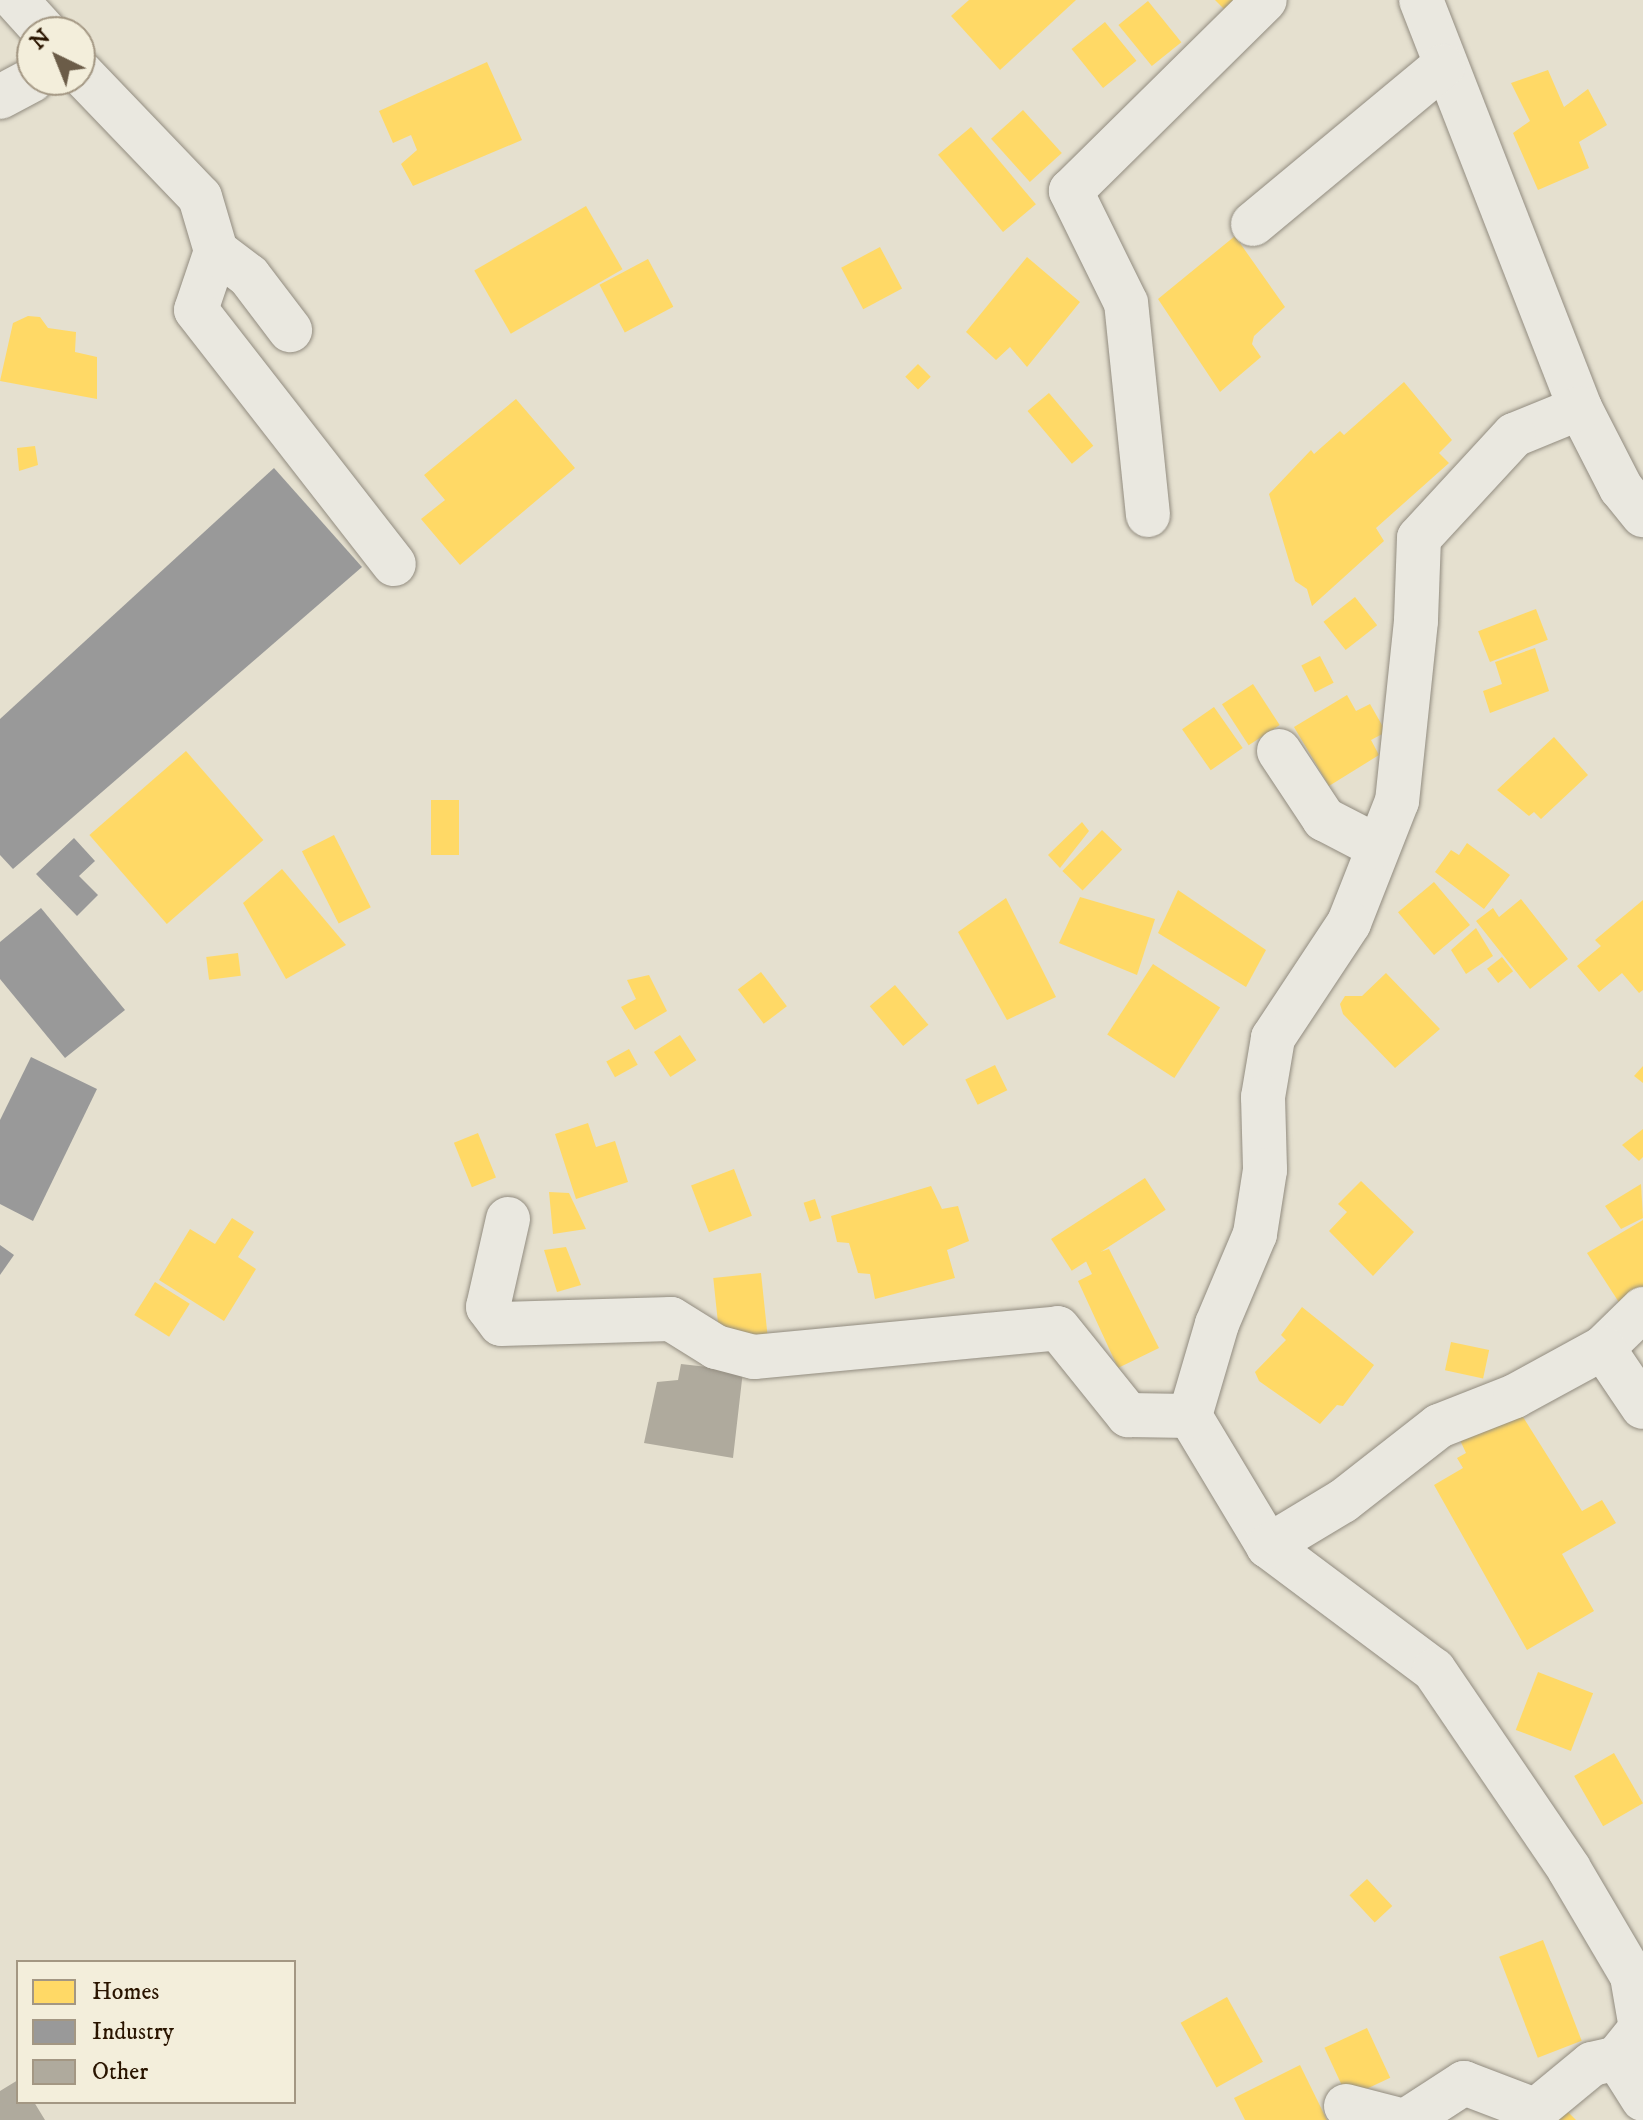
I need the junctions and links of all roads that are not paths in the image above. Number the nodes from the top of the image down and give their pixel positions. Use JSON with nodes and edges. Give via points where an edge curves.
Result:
{"nodes":[{"id":1,"x":16,"y":0,"type":"edge"},
{"id":2,"x":1265,"y":0,"type":"edge"},
{"id":3,"x":1421,"y":0,"type":"edge"},
{"id":4,"x":30,"y":16,"type":"edge"},
{"id":5,"x":1443,"y":66,"type":"junction"},
{"id":6,"x":96,"y":89,"type":"edge"},
{"id":7,"x":1253,"y":224,"type":"dead end"},
{"id":8,"x":216,"y":251,"type":"junction"},
{"id":9,"x":290,"y":330,"type":"dead end"},
{"id":10,"x":1580,"y":408,"type":"junction"},
{"id":11,"x":1148,"y":515,"type":"dead end"},
{"id":12,"x":1643,"y":515,"type":"edge"},
{"id":13,"x":394,"y":564,"type":"dead end"},
{"id":14,"x":1279,"y":751,"type":"dead end"},
{"id":15,"x":1376,"y":846,"type":"junction"},
{"id":16,"x":508,"y":1219,"type":"dead end"},
{"id":17,"x":1643,"y":1309,"type":"edge"},
{"id":18,"x":1603,"y":1348,"type":"junction"},
{"id":19,"x":1643,"y":1407,"type":"edge"},
{"id":20,"x":1190,"y":1416,"type":"junction"},
{"id":21,"x":1268,"y":1546,"type":"junction"},
{"id":22,"x":1637,"y":1971,"type":"edge"},
{"id":23,"x":1617,"y":2058,"type":"junction"},
{"id":24,"x":1643,"y":2099,"type":"edge"},
{"id":25,"x":1346,"y":2106,"type":"dead end"},
{"id":26,"x":1528,"y":2114,"type":"edge"},
{"id":27,"x":1400,"y":2120,"type":"edge"},
{"id":28,"x":1407,"y":2120,"type":"edge"}],
"edges":[{"from":1,"to":4,"type":"street"},
{"from":2,"to":11,"type":"street","via":[[1071,191],[1126,303]]},
{"from":3,"to":5,"type":"street"},
{"from":5,"to":7,"type":"street"},
{"from":5,"to":10,"type":"street"},
{"from":6,"to":8,"type":"street","via":[[200,197]]},
{"from":8,"to":9,"type":"street","via":[[249,276]]},
{"from":8,"to":13,"type":"street","via":[[196,310]]},
{"from":10,"to":12,"type":"street","via":[[1621,488]]},
{"from":10,"to":15,"type":"street","via":[[1514,435],[1419,538],[1397,801]]},
{"from":14,"to":15,"type":"street","via":[[1324,819]]},
{"from":15,"to":20,"type":"street","via":[[1349,923],[1273,1038],[1263,1097],[1265,1170],[1255,1234],[1217,1324]]},
{"from":16,"to":20,"type":"street","via":[[488,1307],[501,1324],[671,1319],[716,1347],[754,1357],[1058,1328],[1128,1415]]},
{"from":17,"to":18,"type":"street"},
{"from":18,"to":19,"type":"street"},
{"from":18,"to":21,"type":"street","via":[[1515,1396],[1439,1426],[1343,1501]]},
{"from":20,"to":21,"type":"street"},
{"from":21,"to":22,"type":"street","via":[[1434,1670]]},
{"from":22,"to":23,"type":"street","via":[[1641,2028]]},
{"from":23,"to":24,"type":"street"},
{"from":23,"to":26,"type":"street","via":[[1592,2064]]},
{"from":25,"to":27,"type":"street"},
{"from":26,"to":28,"type":"street","via":[[1464,2083]]}]}
